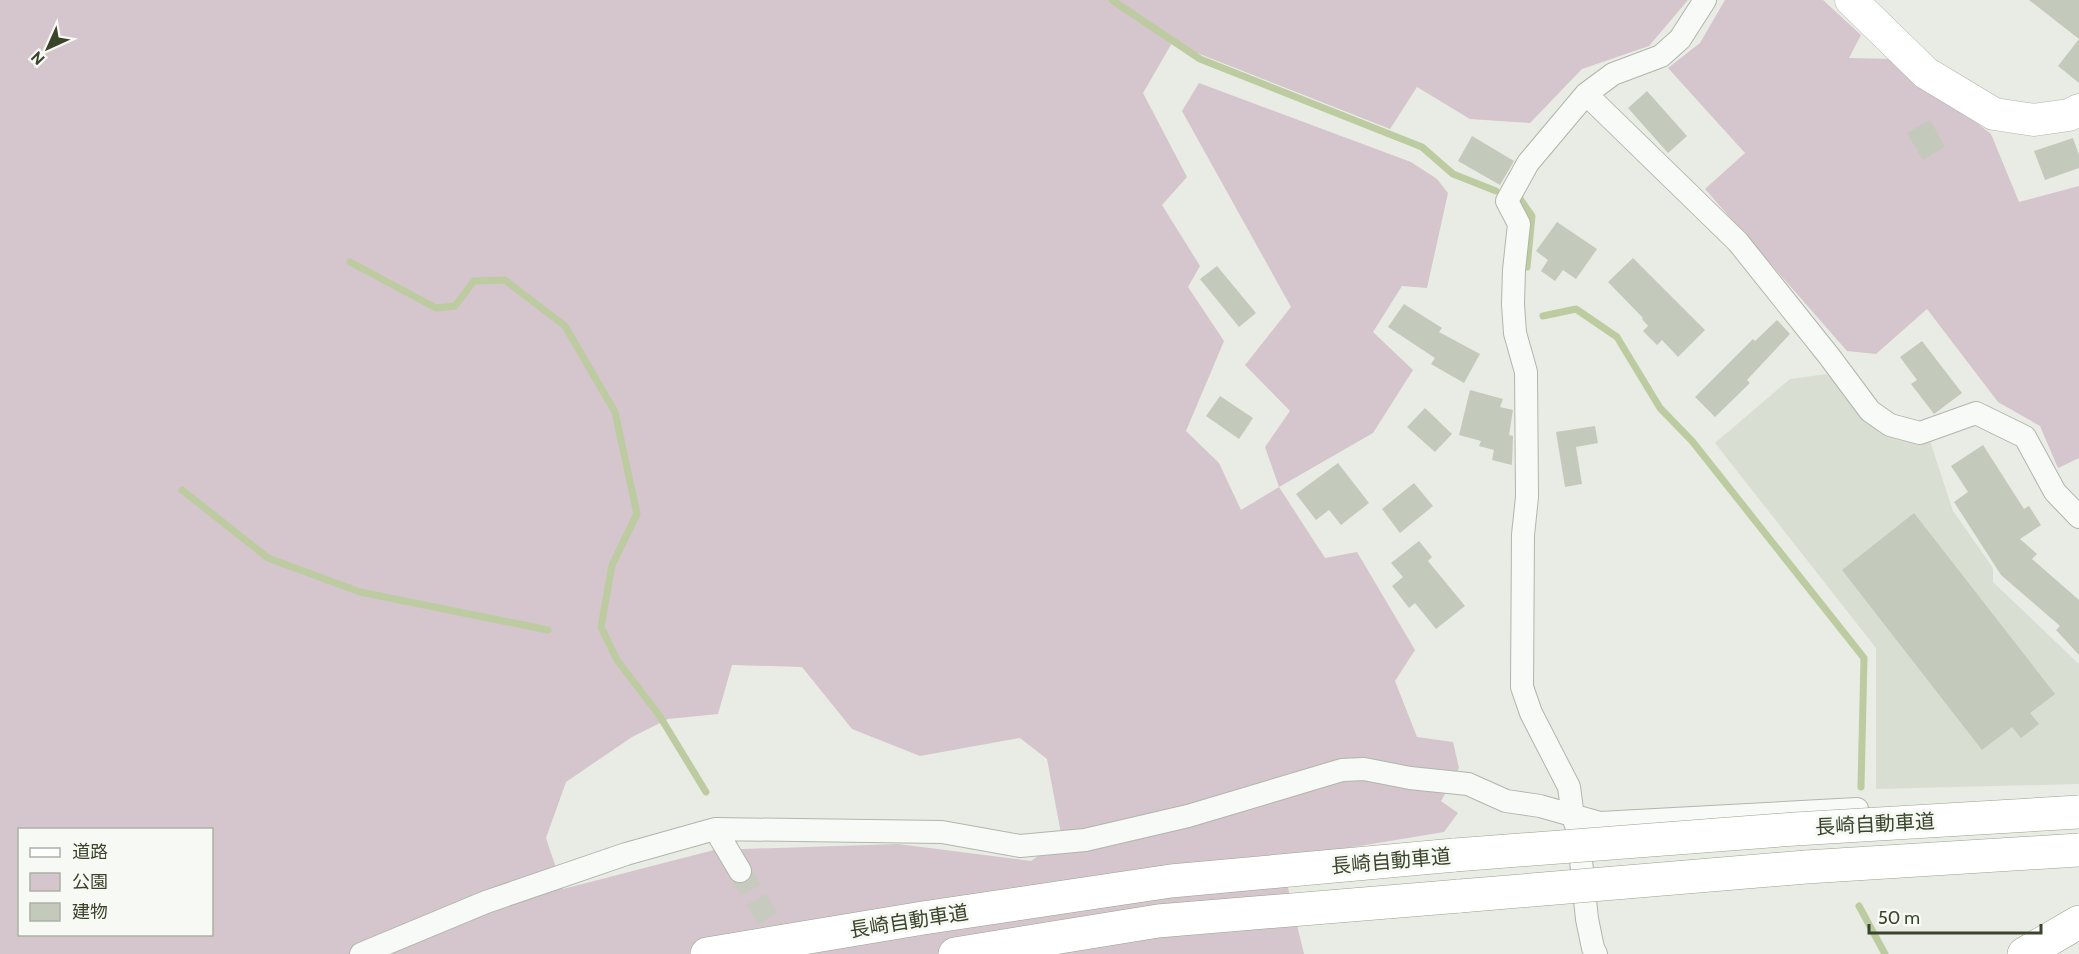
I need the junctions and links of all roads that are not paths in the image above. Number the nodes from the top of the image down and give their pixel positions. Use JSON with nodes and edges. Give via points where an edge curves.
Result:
{"nodes":[{"id":1,"x":1706,"y":0,"type":"edge"},
{"id":2,"x":1851,"y":0,"type":"edge"},
{"id":3,"x":1586,"y":94,"type":"junction"},
{"id":4,"x":2079,"y":110,"type":"edge"},
{"id":5,"x":2079,"y":517,"type":"edge"},
{"id":6,"x":2079,"y":796,"type":"edge"},
{"id":7,"x":2079,"y":812,"type":"edge"},
{"id":8,"x":1573,"y":817,"type":"junction"},
{"id":9,"x":715,"y":829,"type":"junction"},
{"id":10,"x":2079,"y":850,"type":"edge"},
{"id":11,"x":740,"y":871,"type":"tunnel mouth"},
{"id":12,"x":2079,"y":922,"type":"edge"},
{"id":13,"x":361,"y":954,"type":"edge"},
{"id":14,"x":707,"y":954,"type":"edge"},
{"id":15,"x":955,"y":954,"type":"edge"},
{"id":16,"x":1596,"y":954,"type":"edge"},
{"id":17,"x":2024,"y":954,"type":"edge"}],
"edges":[{"from":1,"to":3,"type":"street","via":[[1680,39],[1661,56],[1613,74]]},
{"from":2,"to":4,"type":"main road","via":[[1926,73],[1994,114],[2034,120]]},
{"from":3,"to":5,"type":"street","via":[[1738,242],[1870,411],[1890,425],[1920,433],[1976,413],[2025,437],[2055,492]]},
{"from":3,"to":8,"type":"street","via":[[1528,163],[1507,201],[1520,224],[1513,304],[1515,333],[1526,372],[1522,687],[1530,713],[1569,787]]},
{"from":6,"to":8,"type":"street","via":[[1600,823]]},
{"from":7,"to":14,"type":"highway","name":"長崎自動車道","bridge":true,"via":[[1795,829],[1171,881]]},
{"from":8,"to":9,"type":"street","via":[[1540,806],[1506,801],[1468,784],[1364,769],[1342,770],[1188,816],[1085,840],[1020,846],[942,832]]},
{"from":8,"to":16,"type":"street","via":[[1578,831],[1587,919]]},
{"from":9,"to":11,"type":"street"},
{"from":9,"to":13,"type":"street","via":[[626,854],[486,902]]},
{"from":10,"to":15,"type":"highway","name":"長崎自動車道","bridge":true,"via":[[1806,867],[1158,921]]},
{"from":12,"to":17,"type":"highway"}]}
